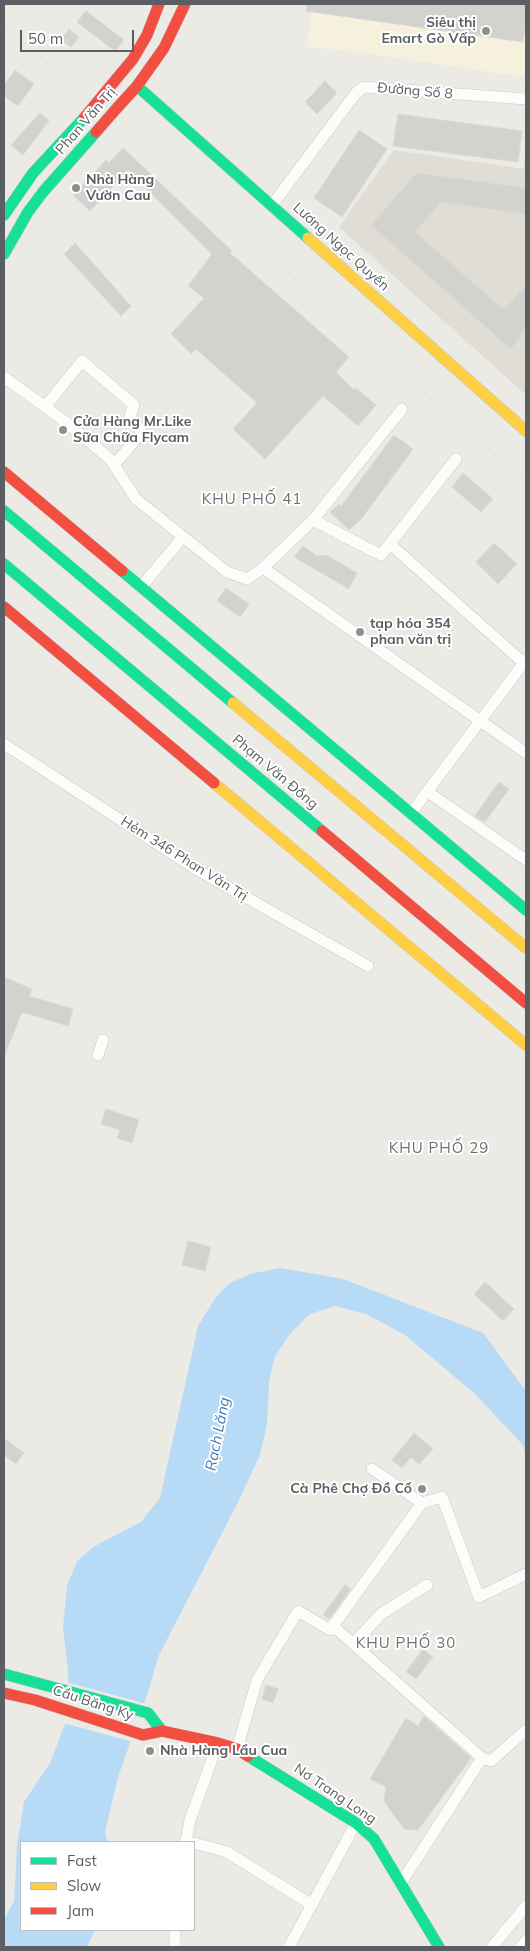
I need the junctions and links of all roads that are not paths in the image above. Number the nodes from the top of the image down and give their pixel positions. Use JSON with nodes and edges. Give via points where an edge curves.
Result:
{"nodes":[{"id":1,"x":159,"y":4,"type":"edge"},
{"id":2,"x":186,"y":4,"type":"edge"},
{"id":3,"x":137,"y":86,"type":"junction"},
{"id":4,"x":526,"y":100,"type":"edge"},
{"id":5,"x":272,"y":205,"type":"junction"},
{"id":6,"x":6,"y":207,"type":"edge"},
{"id":7,"x":28,"y":212,"type":"junction"},
{"id":8,"x":4,"y":254,"type":"edge"},
{"id":9,"x":4,"y":377,"type":"edge"},
{"id":10,"x":45,"y":407,"type":"junction"},
{"id":11,"x":402,"y":409,"type":"dead end"},
{"id":12,"x":526,"y":431,"type":"edge"},
{"id":13,"x":456,"y":458,"type":"dead end"},
{"id":14,"x":114,"y":464,"type":"junction"},
{"id":15,"x":4,"y":472,"type":"edge"},
{"id":16,"x":4,"y":511,"type":"edge"},
{"id":17,"x":313,"y":520,"type":"junction"},
{"id":18,"x":183,"y":537,"type":"junction"},
{"id":19,"x":390,"y":544,"type":"junction"},
{"id":20,"x":4,"y":564,"type":"edge"},
{"id":21,"x":263,"y":568,"type":"junction"},
{"id":22,"x":97,"y":569,"type":"junction"},
{"id":23,"x":141,"y":587,"type":"junction"},
{"id":24,"x":4,"y":607,"type":"edge"},
{"id":25,"x":525,"y":663,"type":"edge"},
{"id":26,"x":481,"y":721,"type":"junction"},
{"id":27,"x":4,"y":744,"type":"edge"},
{"id":28,"x":526,"y":753,"type":"edge"},
{"id":29,"x":428,"y":792,"type":"junction"},
{"id":30,"x":411,"y":813,"type":"junction"},
{"id":31,"x":526,"y":860,"type":"edge"},
{"id":32,"x":526,"y":910,"type":"edge"},
{"id":33,"x":526,"y":948,"type":"edge"},
{"id":34,"x":368,"y":966,"type":"dead end"},
{"id":35,"x":526,"y":1003,"type":"edge"},
{"id":36,"x":103,"y":1040,"type":"dead end"},
{"id":37,"x":526,"y":1045,"type":"edge"},
{"id":38,"x":98,"y":1055,"type":"dead end"},
{"id":39,"x":372,"y":1468,"type":"dead end"},
{"id":40,"x":422,"y":1503,"type":"junction"},
{"id":41,"x":526,"y":1574,"type":"edge"},
{"id":42,"x":428,"y":1585,"type":"dead end"},
{"id":43,"x":333,"y":1626,"type":"junction"},
{"id":44,"x":353,"y":1644,"type":"junction"},
{"id":45,"x":4,"y":1674,"type":"edge"},
{"id":46,"x":4,"y":1693,"type":"edge"},
{"id":47,"x":526,"y":1730,"type":"edge"},
{"id":48,"x":162,"y":1731,"type":"junction"},
{"id":49,"x":143,"y":1735,"type":"joint"},
{"id":50,"x":218,"y":1743,"type":"junction"},
{"id":51,"x":237,"y":1749,"type":"junction"},
{"id":52,"x":482,"y":1758,"type":"junction"},
{"id":53,"x":356,"y":1823,"type":"junction"},
{"id":54,"x":189,"y":1841,"type":"edge"},
{"id":55,"x":195,"y":1844,"type":"edge"},
{"id":56,"x":401,"y":1883,"type":"junction"},
{"id":57,"x":312,"y":1905,"type":"junction"},
{"id":58,"x":526,"y":1906,"type":"edge"},
{"id":59,"x":175,"y":1931,"type":"edge"},
{"id":60,"x":526,"y":1941,"type":"edge"},
{"id":61,"x":175,"y":1947,"type":"edge"},
{"id":62,"x":289,"y":1947,"type":"edge"},
{"id":63,"x":439,"y":1947,"type":"edge"},
{"id":64,"x":492,"y":1947,"type":"edge"},
{"id":65,"x":521,"y":1947,"type":"edge"}],
"edges":[{"from":1,"to":6,"type":"main road","name":"Phan Văn Trị","bridge":true,"via":[[148,34],[133,59]]},
{"from":2,"to":3,"type":"main road","name":"Phan Văn Trị","via":[[164,48]]},
{"from":3,"to":5,"type":"main road","name":"Lương Ngọc Quyến"},
{"from":3,"to":7,"type":"main road","name":"Phan Văn Trị","bridge":true},
{"from":4,"to":5,"type":"street","name":"Đường Số 8","via":[[364,87],[356,93]]},
{"from":5,"to":12,"type":"main road","name":"Lương Ngọc Quyến"},
{"from":6,"to":7,"type":"street"},
{"from":7,"to":8,"type":"main road","name":"Phan Văn Trị"},
{"from":9,"to":10,"type":"street"},
{"from":10,"to":14,"type":"street"},
{"from":10,"to":14,"type":"street","via":[[82,361],[102,377],[134,405],[130,416],[142,432]]},
{"from":11,"to":17,"type":"street"},
{"from":13,"to":19,"type":"street"},
{"from":14,"to":18,"type":"street","via":[[136,499]]},
{"from":15,"to":22,"type":"main road","name":"Phạm Văn Đồng"},
{"from":16,"to":22,"type":"main road","name":"Phạm Văn Đồng"},
{"from":17,"to":19,"type":"street","via":[[381,555]]},
{"from":17,"to":21,"type":"street"},
{"from":18,"to":21,"type":"street","via":[[227,572],[247,579]]},
{"from":18,"to":23,"type":"street"},
{"from":19,"to":25,"type":"street"},
{"from":20,"to":35,"type":"main road","name":"Phạm Văn Đồng"},
{"from":21,"to":26,"type":"street"},
{"from":22,"to":23,"type":"main road","name":"Phạm Văn Đồng"},
{"from":22,"to":33,"type":"main road","name":"Phạm Văn Đồng"},
{"from":23,"to":30,"type":"main road","name":"Phạm Văn Đồng"},
{"from":24,"to":37,"type":"main road"},
{"from":25,"to":26,"type":"street"},
{"from":26,"to":28,"type":"street"},
{"from":26,"to":29,"type":"street"},
{"from":27,"to":34,"type":"street","name":"Hẻm 346 Phan Văn Trị","via":[[194,868]]},
{"from":29,"to":30,"type":"street"},
{"from":29,"to":31,"type":"street"},
{"from":30,"to":32,"type":"main road","name":"Phạm Văn Đồng"},
{"from":36,"to":38,"type":"street"},
{"from":39,"to":40,"type":"street"},
{"from":40,"to":41,"type":"street","via":[[442,1497],[479,1597]]},
{"from":40,"to":43,"type":"street"},
{"from":42,"to":44,"type":"street","via":[[381,1614]]},
{"from":43,"to":44,"type":"street"},
{"from":43,"to":51,"type":"street","via":[[330,1630],[298,1611],[257,1680]]},
{"from":44,"to":52,"type":"street"},
{"from":45,"to":48,"type":"main road","name":"Cầu Băng Ky","via":[[148,1713]]},
{"from":46,"to":49,"type":"main road","name":"Cầu Băng Ky"},
{"from":47,"to":52,"type":"street","via":[[491,1761]]},
{"from":48,"to":49,"type":"main road","name":"Nơ Trang Long"},
{"from":48,"to":50,"type":"main road","name":"Nơ Trang Long"},
{"from":50,"to":51,"type":"main road","name":"Nơ Trang Long"},
{"from":50,"to":54,"type":"street","via":[[190,1820]]},
{"from":51,"to":53,"type":"main road","name":"Nơ Trang Long"},
{"from":52,"to":56,"type":"street"},
{"from":53,"to":56,"type":"main road","name":"Nơ Trang Long","via":[[374,1839]]},
{"from":53,"to":57,"type":"street"},
{"from":55,"to":57,"type":"street","via":[[227,1852]]},
{"from":56,"to":63,"type":"main road","name":"Nơ Trang Long"},
{"from":57,"to":62,"type":"street"},
{"from":58,"to":64,"type":"street"},
{"from":59,"to":61,"type":"street"},
{"from":60,"to":65,"type":"street"}]}
